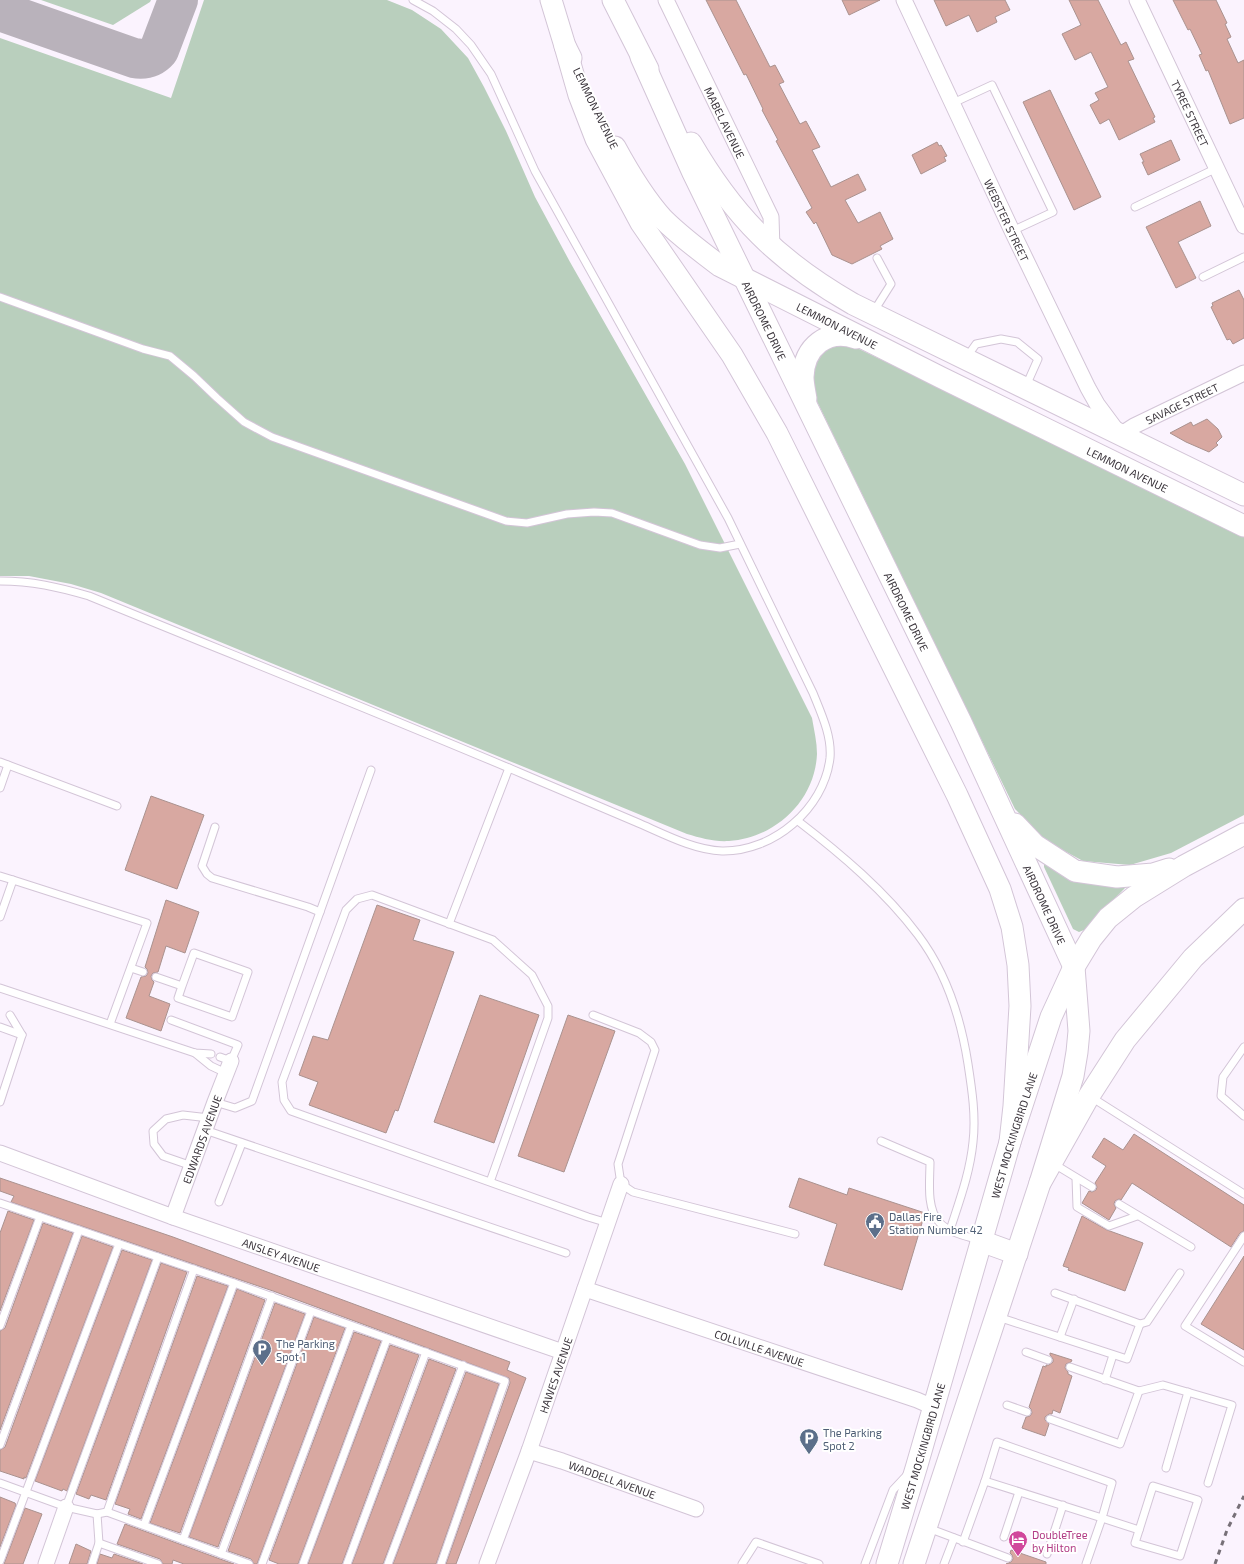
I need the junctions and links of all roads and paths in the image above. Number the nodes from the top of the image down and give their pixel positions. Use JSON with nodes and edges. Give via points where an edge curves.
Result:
{"nodes":[{"id":1,"x":413,"y":0,"type":"edge"},
{"id":2,"x":551,"y":0,"type":"edge"},
{"id":3,"x":613,"y":0,"type":"edge"},
{"id":4,"x":666,"y":0,"type":"edge"},
{"id":5,"x":904,"y":0,"type":"edge"},
{"id":6,"x":1137,"y":0,"type":"edge"},
{"id":7,"x":565,"y":46,"type":"junction"},
{"id":8,"x":641,"y":57,"type":"junction"},
{"id":9,"x":953,"y":103,"type":"junction"},
{"id":10,"x":1216,"y":168,"type":"junction"},
{"id":11,"x":1135,"y":207,"type":"dead end"},
{"id":12,"x":1244,"y":226,"type":"edge"},
{"id":13,"x":1012,"y":231,"type":"junction"},
{"id":14,"x":772,"y":248,"type":"junction"},
{"id":15,"x":1244,"y":256,"type":"edge"},
{"id":16,"x":877,"y":258,"type":"dead end"},
{"id":17,"x":1203,"y":277,"type":"dead end"},
{"id":18,"x":745,"y":279,"type":"junction"},
{"id":19,"x":0,"y":297,"type":"edge"},
{"id":20,"x":873,"y":313,"type":"junction"},
{"id":21,"x":871,"y":343,"type":"junction"},
{"id":22,"x":966,"y":359,"type":"junction"},
{"id":23,"x":1244,"y":373,"type":"edge"},
{"id":24,"x":1026,"y":388,"type":"junction"},
{"id":25,"x":808,"y":411,"type":"junction"},
{"id":26,"x":1120,"y":435,"type":"junction"},
{"id":27,"x":1108,"y":461,"type":"junction"},
{"id":28,"x":1244,"y":495,"type":"edge"},
{"id":29,"x":1244,"y":526,"type":"edge"},
{"id":30,"x":740,"y":544,"type":"junction"},
{"id":31,"x":0,"y":581,"type":"edge"},
{"id":32,"x":0,"y":762,"type":"edge"},
{"id":33,"x":8,"y":765,"type":"junction"},
{"id":34,"x":509,"y":768,"type":"junction"},
{"id":35,"x":371,"y":770,"type":"dead end"},
{"id":36,"x":0,"y":788,"type":"edge"},
{"id":37,"x":117,"y":806,"type":"dead end"},
{"id":38,"x":1002,"y":809,"type":"junction"},
{"id":39,"x":798,"y":820,"type":"junction"},
{"id":40,"x":215,"y":827,"type":"dead end"},
{"id":41,"x":1244,"y":834,"type":"edge"},
{"id":42,"x":1184,"y":866,"type":"junction"},
{"id":43,"x":0,"y":876,"type":"edge"},
{"id":44,"x":13,"y":880,"type":"junction"},
{"id":45,"x":1244,"y":909,"type":"edge"},
{"id":46,"x":320,"y":912,"type":"junction"},
{"id":47,"x":0,"y":917,"type":"edge"},
{"id":48,"x":449,"y":924,"type":"junction"},
{"id":49,"x":1074,"y":967,"type":"junction"},
{"id":50,"x":131,"y":968,"type":"junction"},
{"id":51,"x":143,"y":972,"type":"dead end"},
{"id":52,"x":156,"y":977,"type":"dead end"},
{"id":53,"x":182,"y":986,"type":"junction"},
{"id":54,"x":0,"y":988,"type":"edge"},
{"id":55,"x":10,"y":1015,"type":"dead end"},
{"id":56,"x":593,"y":1015,"type":"dead end"},
{"id":57,"x":171,"y":1020,"type":"dead end"},
{"id":58,"x":110,"y":1024,"type":"junction"},
{"id":59,"x":0,"y":1027,"type":"edge"},
{"id":60,"x":22,"y":1035,"type":"junction"},
{"id":61,"x":1244,"y":1047,"type":"edge"},
{"id":62,"x":195,"y":1053,"type":"junction"},
{"id":63,"x":211,"y":1054,"type":"dead end"},
{"id":64,"x":226,"y":1064,"type":"junction"},
{"id":65,"x":1089,"y":1096,"type":"junction"},
{"id":66,"x":0,"y":1102,"type":"edge"},
{"id":67,"x":215,"y":1102,"type":"junction"},
{"id":68,"x":1244,"y":1116,"type":"edge"},
{"id":69,"x":207,"y":1124,"type":"junction"},
{"id":70,"x":881,"y":1141,"type":"dead end"},
{"id":71,"x":1010,"y":1142,"type":"junction"},
{"id":72,"x":242,"y":1143,"type":"junction"},
{"id":73,"x":0,"y":1153,"type":"edge"},
{"id":74,"x":1052,"y":1162,"type":"junction"},
{"id":75,"x":192,"y":1166,"type":"junction"},
{"id":76,"x":1076,"y":1178,"type":"junction"},
{"id":77,"x":490,"y":1182,"type":"junction"},
{"id":78,"x":1040,"y":1183,"type":"junction"},
{"id":79,"x":621,"y":1184,"type":"junction"},
{"id":80,"x":1092,"y":1187,"type":"dead end"},
{"id":81,"x":1244,"y":1194,"type":"edge"},
{"id":82,"x":220,"y":1202,"type":"dead end"},
{"id":83,"x":1119,"y":1204,"type":"dead end"},
{"id":84,"x":1,"y":1205,"type":"edge"},
{"id":85,"x":40,"y":1216,"type":"junction"},
{"id":86,"x":1137,"y":1216,"type":"junction"},
{"id":87,"x":173,"y":1217,"type":"junction"},
{"id":88,"x":608,"y":1223,"type":"junction"},
{"id":89,"x":79,"y":1230,"type":"junction"},
{"id":90,"x":950,"y":1230,"type":"junction"},
{"id":91,"x":795,"y":1234,"type":"dead end"},
{"id":92,"x":1244,"y":1236,"type":"edge"},
{"id":93,"x":981,"y":1241,"type":"junction"},
{"id":94,"x":119,"y":1244,"type":"junction"},
{"id":95,"x":1191,"y":1247,"type":"dead end"},
{"id":96,"x":566,"y":1253,"type":"dead end"},
{"id":97,"x":1017,"y":1254,"type":"junction"},
{"id":98,"x":158,"y":1257,"type":"junction"},
{"id":99,"x":194,"y":1269,"type":"junction"},
{"id":100,"x":1180,"y":1273,"type":"dead end"},
{"id":101,"x":234,"y":1283,"type":"junction"},
{"id":102,"x":585,"y":1289,"type":"junction"},
{"id":103,"x":1055,"y":1293,"type":"dead end"},
{"id":104,"x":272,"y":1296,"type":"junction"},
{"id":105,"x":1074,"y":1300,"type":"junction"},
{"id":106,"x":311,"y":1311,"type":"junction"},
{"id":107,"x":996,"y":1316,"type":"junction"},
{"id":108,"x":1140,"y":1324,"type":"junction"},
{"id":109,"x":0,"y":1326,"type":"edge"},
{"id":110,"x":351,"y":1326,"type":"junction"},
{"id":111,"x":1060,"y":1337,"type":"junction"},
{"id":112,"x":387,"y":1339,"type":"junction"},
{"id":113,"x":426,"y":1352,"type":"junction"},
{"id":114,"x":563,"y":1352,"type":"junction"},
{"id":115,"x":1026,"y":1352,"type":"dead end"},
{"id":116,"x":1113,"y":1355,"type":"junction"},
{"id":117,"x":1048,"y":1360,"type":"dead end"},
{"id":118,"x":1244,"y":1362,"type":"edge"},
{"id":119,"x":463,"y":1365,"type":"junction"},
{"id":120,"x":1070,"y":1367,"type":"dead end"},
{"id":121,"x":1105,"y":1380,"type":"junction"},
{"id":122,"x":1139,"y":1391,"type":"junction"},
{"id":123,"x":1188,"y":1392,"type":"junction"},
{"id":124,"x":1007,"y":1404,"type":"dead end"},
{"id":125,"x":933,"y":1407,"type":"junction"},
{"id":126,"x":1027,"y":1412,"type":"dead end"},
{"id":127,"x":1050,"y":1419,"type":"dead end"},
{"id":128,"x":0,"y":1445,"type":"edge"},
{"id":129,"x":529,"y":1451,"type":"junction"},
{"id":130,"x":917,"y":1465,"type":"junction"},
{"id":131,"x":1166,"y":1468,"type":"dead end"},
{"id":132,"x":985,"y":1481,"type":"junction"},
{"id":133,"x":0,"y":1483,"type":"edge"},
{"id":134,"x":1208,"y":1483,"type":"dead end"},
{"id":135,"x":26,"y":1492,"type":"junction"},
{"id":136,"x":1019,"y":1492,"type":"junction"},
{"id":137,"x":1063,"y":1505,"type":"junction"},
{"id":138,"x":66,"y":1507,"type":"junction"},
{"id":139,"x":696,"y":1509,"type":"dead end"},
{"id":140,"x":107,"y":1512,"type":"junction"},
{"id":141,"x":97,"y":1514,"type":"junction"},
{"id":142,"x":901,"y":1518,"type":"junction"},
{"id":143,"x":1102,"y":1518,"type":"junction"},
{"id":144,"x":144,"y":1525,"type":"junction"},
{"id":145,"x":927,"y":1528,"type":"junction"},
{"id":146,"x":1139,"y":1530,"type":"junction"},
{"id":147,"x":954,"y":1538,"type":"junction"},
{"id":148,"x":1004,"y":1538,"type":"dead end"},
{"id":149,"x":183,"y":1540,"type":"junction"},
{"id":150,"x":963,"y":1542,"type":"junction"},
{"id":151,"x":99,"y":1544,"type":"junction"},
{"id":152,"x":221,"y":1554,"type":"junction"},
{"id":153,"x":1046,"y":1554,"type":"dead end"},
{"id":154,"x":1008,"y":1558,"type":"dead end"},
{"id":155,"x":0,"y":1561,"type":"edge"},
{"id":156,"x":139,"y":1561,"type":"edge"},
{"id":157,"x":1086,"y":1562,"type":"edge"},
{"id":158,"x":46,"y":1564,"type":"edge"},
{"id":159,"x":92,"y":1564,"type":"edge"},
{"id":160,"x":158,"y":1564,"type":"edge"},
{"id":161,"x":249,"y":1564,"type":"edge"},
{"id":162,"x":262,"y":1564,"type":"edge"},
{"id":163,"x":303,"y":1564,"type":"edge"},
{"id":164,"x":346,"y":1564,"type":"edge"},
{"id":165,"x":388,"y":1564,"type":"edge"},
{"id":166,"x":441,"y":1564,"type":"edge"},
{"id":167,"x":487,"y":1564,"type":"edge"},
{"id":168,"x":742,"y":1564,"type":"edge"},
{"id":169,"x":819,"y":1564,"type":"edge"},
{"id":170,"x":865,"y":1564,"type":"edge"},
{"id":171,"x":886,"y":1564,"type":"edge"},
{"id":172,"x":914,"y":1564,"type":"edge"},
{"id":173,"x":944,"y":1564,"type":"edge"}],
"edges":[{"from":1,"to":30,"type":"lane","via":[[433,11],[456,29],[471,45],[491,74],[535,172],[688,444]]},
{"from":2,"to":7,"type":"main road","name":"LEMMON AVENUE"},
{"from":3,"to":8,"type":"main road"},
{"from":4,"to":14,"type":"street","name":"MABEL AVENUE","via":[[771,216]]},
{"from":5,"to":9,"type":"street","name":"WEBSTER STREET"},
{"from":6,"to":10,"type":"street","name":"TYREE STREET"},
{"from":7,"to":18,"type":"main road","name":"LEMMON AVENUE","via":[[625,166],[662,218],[694,247],[720,266]]},
{"from":7,"to":71,"type":"main road","via":[[579,95],[596,140],[642,223],[732,355],[767,414],[957,795],[1000,889],[1012,927],[1018,965],[1020,1006]]},
{"from":8,"to":14,"type":"main road","via":[[725,196]]},
{"from":8,"to":18,"type":"main road","name":"AIRDROME DRIVE","via":[[693,173]]},
{"from":9,"to":13,"type":"street","name":"WEBSTER STREET"},
{"from":9,"to":13,"type":"lane","via":[[992,85],[1053,212]]},
{"from":10,"to":11,"type":"lane"},
{"from":10,"to":12,"type":"street","name":"TYREE STREET"},
{"from":13,"to":26,"type":"street","name":"WEBSTER STREET","via":[[1088,388]]},
{"from":14,"to":20,"type":"main road","via":[[826,289]]},
{"from":15,"to":17,"type":"lane"},
{"from":16,"to":20,"type":"lane","via":[[891,284]]},
{"from":18,"to":21,"type":"main road","name":"LEMMON AVENUE"},
{"from":18,"to":25,"type":"main road","name":"AIRDROME DRIVE"},
{"from":19,"to":30,"type":"lane","via":[[143,349],[170,356],[244,422],[272,437],[506,521],[527,523],[567,514],[612,513],[700,545],[720,548]]},
{"from":20,"to":22,"type":"main road"},
{"from":21,"to":25,"type":"main road","via":[[847,335],[835,335],[822,340],[812,349],[806,360],[803,377]]},
{"from":21,"to":27,"type":"main road","name":"LEMMON AVENUE"},
{"from":22,"to":24,"type":"main road"},
{"from":22,"to":24,"type":"lane","via":[[976,344],[1001,339],[1017,342],[1038,359]]},
{"from":23,"to":26,"type":"street","name":"SAVAGE STREET"},
{"from":24,"to":26,"type":"main road"},
{"from":25,"to":38,"type":"main road","name":"AIRDROME DRIVE"},
{"from":26,"to":27,"type":"main road"},
{"from":26,"to":28,"type":"main road"},
{"from":27,"to":29,"type":"main road","name":"LEMMON AVENUE"},
{"from":30,"to":39,"type":"lane","via":[[813,693],[824,718],[828,736],[830,756],[825,778],[813,803]]},
{"from":31,"to":34,"type":"lane","via":[[58,587],[89,596]]},
{"from":32,"to":33,"type":"lane"},
{"from":33,"to":36,"type":"lane"},
{"from":33,"to":37,"type":"lane"},
{"from":34,"to":39,"type":"lane","via":[[687,844],[721,851],[746,848],[775,837]]},
{"from":34,"to":48,"type":"lane"},
{"from":35,"to":46,"type":"lane"},
{"from":38,"to":42,"type":"main road","via":[[1035,845],[1075,871],[1117,877],[1153,874]]},
{"from":38,"to":49,"type":"main road","name":"AIRDROME DRIVE"},
{"from":39,"to":90,"type":"lane","via":[[862,874],[908,924],[938,969],[953,1002],[964,1041],[974,1118],[969,1168]]},
{"from":40,"to":46,"type":"lane","via":[[202,866],[207,874],[212,878]]},
{"from":41,"to":42,"type":"main road","name":"WEST MOCKINGBIRD LANE"},
{"from":42,"to":49,"type":"main road","name":"WEST MOCKINGBIRD LANE","via":[[1134,897],[1108,918]]},
{"from":43,"to":44,"type":"lane"},
{"from":44,"to":47,"type":"lane"},
{"from":44,"to":50,"type":"lane","via":[[147,923]]},
{"from":45,"to":65,"type":"main road","via":[[1193,958],[1157,1001],[1125,1040]]},
{"from":46,"to":67,"type":"lane","via":[[252,1101],[235,1108]]},
{"from":48,"to":77,"type":"lane","via":[[492,940],[532,976],[548,1006],[548,1018]]},
{"from":48,"to":77,"type":"lane","via":[[372,895],[357,900],[346,910],[282,1082],[284,1100],[291,1112]]},
{"from":49,"to":71,"type":"main road","name":"WEST MOCKINGBIRD LANE","via":[[1051,1017]]},
{"from":49,"to":78,"type":"main road","name":"AIRDROME DRIVE","via":[[1079,1031],[1077,1052],[1073,1076]]},
{"from":50,"to":51,"type":"lane"},
{"from":50,"to":58,"type":"lane"},
{"from":52,"to":53,"type":"lane"},
{"from":53,"to":53,"type":"lane","via":[[178,998],[232,1017],[248,972],[194,953]]},
{"from":54,"to":58,"type":"lane"},
{"from":55,"to":60,"type":"lane"},
{"from":56,"to":79,"type":"lane","via":[[639,1033],[651,1042],[655,1050],[618,1164]]},
{"from":57,"to":64,"type":"lane","via":[[238,1045]]},
{"from":58,"to":62,"type":"lane"},
{"from":59,"to":60,"type":"lane"},
{"from":60,"to":66,"type":"lane"},
{"from":61,"to":68,"type":"lane","via":[[1222,1077],[1221,1096]]},
{"from":62,"to":63,"type":"lane"},
{"from":62,"to":64,"type":"lane","via":[[211,1066]]},
{"from":64,"to":67,"type":"street","name":"EDWARDS AVENUE"},
{"from":65,"to":74,"type":"main road"},
{"from":65,"to":81,"type":"lane"},
{"from":67,"to":69,"type":"street","name":"EDWARDS AVENUE"},
{"from":69,"to":72,"type":"lane"},
{"from":69,"to":75,"type":"street","name":"EDWARDS AVENUE"},
{"from":69,"to":75,"type":"lane","via":[[184,1115],[166,1119],[154,1131],[154,1144],[163,1156]]},
{"from":70,"to":90,"type":"lane","via":[[930,1162],[931,1203],[939,1222]]},
{"from":71,"to":93,"type":"main road","name":"WEST MOCKINGBIRD LANE"},
{"from":72,"to":82,"type":"lane"},
{"from":72,"to":96,"type":"lane"},
{"from":73,"to":87,"type":"street","name":"ANSLEY AVENUE"},
{"from":74,"to":76,"type":"lane"},
{"from":74,"to":78,"type":"main road"},
{"from":75,"to":87,"type":"street","name":"EDWARDS AVENUE"},
{"from":76,"to":80,"type":"lane"},
{"from":76,"to":86,"type":"lane","via":[[1077,1207],[1109,1226]]},
{"from":77,"to":88,"type":"lane"},
{"from":78,"to":97,"type":"main road"},
{"from":79,"to":88,"type":"street","name":"HAWES AVENUE"},
{"from":79,"to":91,"type":"lane","via":[[633,1192]]},
{"from":83,"to":86,"type":"lane"},
{"from":84,"to":85,"type":"lane"},
{"from":85,"to":89,"type":"lane"},
{"from":85,"to":109,"type":"lane"},
{"from":86,"to":95,"type":"lane"},
{"from":87,"to":114,"type":"street","name":"ANSLEY AVENUE"},
{"from":88,"to":102,"type":"street","name":"HAWES AVENUE"},
{"from":89,"to":94,"type":"lane"},
{"from":89,"to":128,"type":"lane"},
{"from":90,"to":93,"type":"lane"},
{"from":92,"to":118,"type":"lane","via":[[1185,1326]]},
{"from":93,"to":97,"type":"main road"},
{"from":93,"to":125,"type":"main road","name":"WEST MOCKINGBIRD LANE"},
{"from":94,"to":98,"type":"lane"},
{"from":94,"to":135,"type":"lane"},
{"from":97,"to":107,"type":"main road"},
{"from":98,"to":99,"type":"lane"},
{"from":98,"to":138,"type":"lane"},
{"from":99,"to":101,"type":"lane"},
{"from":99,"to":140,"type":"lane"},
{"from":100,"to":108,"type":"lane","via":[[1146,1322]]},
{"from":101,"to":104,"type":"lane"},
{"from":101,"to":144,"type":"lane"},
{"from":102,"to":114,"type":"street","name":"HAWES AVENUE"},
{"from":102,"to":125,"type":"street","name":"COLLVILLE AVENUE"},
{"from":103,"to":105,"type":"lane"},
{"from":104,"to":106,"type":"lane"},
{"from":104,"to":149,"type":"lane"},
{"from":105,"to":108,"type":"lane"},
{"from":105,"to":111,"type":"lane"},
{"from":106,"to":110,"type":"lane"},
{"from":106,"to":152,"type":"lane"},
{"from":107,"to":111,"type":"lane"},
{"from":107,"to":145,"type":"main road"},
{"from":108,"to":116,"type":"lane","via":[[1127,1359]]},
{"from":110,"to":112,"type":"lane"},
{"from":110,"to":162,"type":"lane"},
{"from":111,"to":116,"type":"lane"},
{"from":112,"to":113,"type":"lane"},
{"from":112,"to":163,"type":"lane"},
{"from":113,"to":119,"type":"lane"},
{"from":113,"to":164,"type":"lane"},
{"from":114,"to":129,"type":"street","name":"HAWES AVENUE"},
{"from":115,"to":117,"type":"lane"},
{"from":116,"to":121,"type":"lane"},
{"from":119,"to":165,"type":"lane"},
{"from":119,"to":166,"type":"lane","via":[[505,1381]]},
{"from":120,"to":121,"type":"lane"},
{"from":121,"to":122,"type":"lane"},
{"from":122,"to":123,"type":"lane","via":[[1163,1385]]},
{"from":122,"to":127,"type":"lane","via":[[1120,1444]]},
{"from":123,"to":131,"type":"lane"},
{"from":123,"to":134,"type":"lane","via":[[1232,1405]]},
{"from":124,"to":126,"type":"lane"},
{"from":125,"to":130,"type":"main road","name":"WEST MOCKINGBIRD LANE"},
{"from":129,"to":139,"type":"street","name":"WADDELL AVENUE"},
{"from":129,"to":167,"type":"street","name":"HAWES AVENUE"},
{"from":130,"to":142,"type":"main road","name":"WEST MOCKINGBIRD LANE"},
{"from":130,"to":170,"type":"lane","via":[[893,1490]]},
{"from":132,"to":136,"type":"lane"},
{"from":132,"to":143,"type":"lane","via":[[997,1442],[1112,1483]]},
{"from":132,"to":150,"type":"lane"},
{"from":133,"to":135,"type":"lane"},
{"from":135,"to":138,"type":"lane"},
{"from":135,"to":155,"type":"lane"},
{"from":136,"to":137,"type":"lane"},
{"from":136,"to":148,"type":"lane"},
{"from":137,"to":143,"type":"lane"},
{"from":137,"to":153,"type":"lane"},
{"from":138,"to":141,"type":"lane"},
{"from":138,"to":158,"type":"street"},
{"from":140,"to":141,"type":"lane"},
{"from":140,"to":144,"type":"lane"},
{"from":141,"to":151,"type":"lane"},
{"from":142,"to":145,"type":"main road"},
{"from":142,"to":171,"type":"main road","name":"WEST MOCKINGBIRD LANE"},
{"from":143,"to":146,"type":"lane"},
{"from":143,"to":157,"type":"lane"},
{"from":144,"to":149,"type":"lane"},
{"from":145,"to":147,"type":"lane"},
{"from":145,"to":172,"type":"main road"},
{"from":146,"to":146,"type":"lane","via":[[1135,1543],[1180,1556],[1198,1500],[1153,1486]]},
{"from":147,"to":150,"type":"lane"},
{"from":147,"to":173,"type":"lane"},
{"from":149,"to":152,"type":"lane"},
{"from":150,"to":154,"type":"lane"},
{"from":151,"to":156,"type":"lane"},
{"from":151,"to":159,"type":"lane"},
{"from":152,"to":161,"type":"lane"},
{"from":156,"to":160,"type":"lane"},
{"from":168,"to":169,"type":"lane","via":[[756,1542]]}]}
